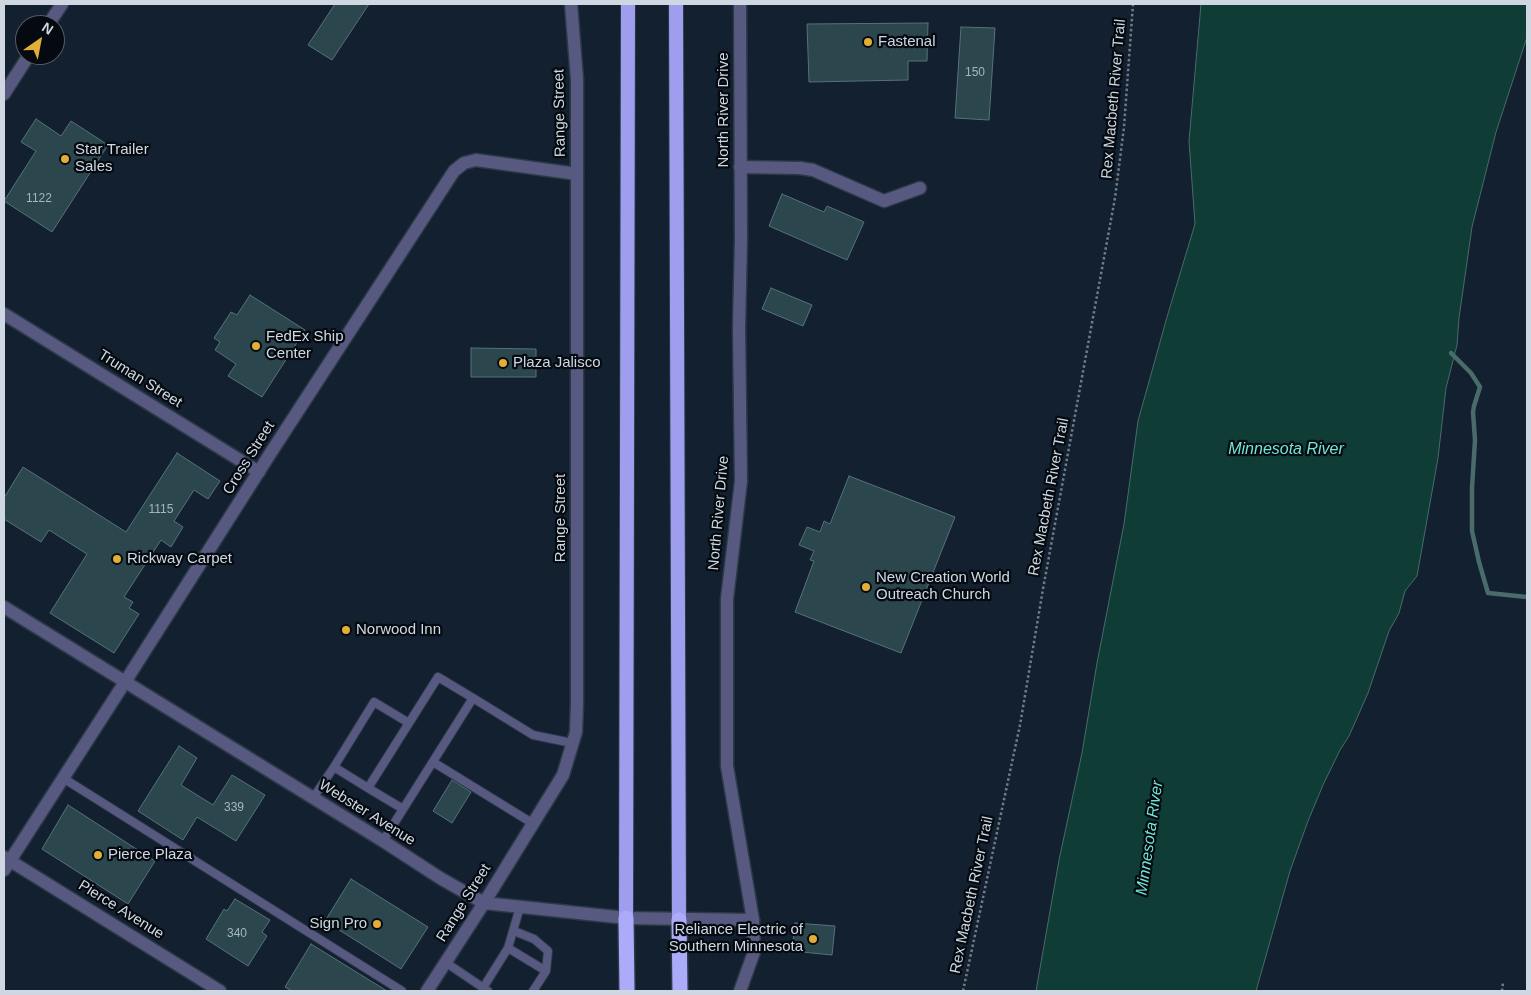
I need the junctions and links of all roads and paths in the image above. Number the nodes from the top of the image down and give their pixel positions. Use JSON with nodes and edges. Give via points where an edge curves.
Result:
{"nodes":[{"id":1,"x":62,"y":4,"type":"edge"},
{"id":2,"x":571,"y":4,"type":"edge"},
{"id":3,"x":628,"y":4,"type":"edge"},
{"id":4,"x":676,"y":4,"type":"edge"},
{"id":5,"x":740,"y":4,"type":"edge"},
{"id":6,"x":1133,"y":4,"type":"edge"},
{"id":7,"x":55,"y":15,"type":"edge"},
{"id":8,"x":23,"y":65,"type":"edge"},
{"id":9,"x":4,"y":94,"type":"edge"},
{"id":10,"x":740,"y":167,"type":"junction"},
{"id":11,"x":577,"y":174,"type":"junction"},
{"id":12,"x":920,"y":188,"type":"dead end"},
{"id":13,"x":4,"y":314,"type":"edge"},
{"id":14,"x":259,"y":472,"type":"junction"},
{"id":15,"x":4,"y":607,"type":"edge"},
{"id":16,"x":125,"y":682,"type":"junction"},
{"id":17,"x":473,"y":698,"type":"junction"},
{"id":18,"x":409,"y":723,"type":"junction"},
{"id":19,"x":572,"y":743,"type":"junction"},
{"id":20,"x":433,"y":762,"type":"junction"},
{"id":21,"x":334,"y":767,"type":"junction"},
{"id":22,"x":63,"y":778,"type":"junction"},
{"id":23,"x":368,"y":788,"type":"junction"},
{"id":24,"x":313,"y":798,"type":"junction"},
{"id":25,"x":403,"y":809,"type":"junction"},
{"id":26,"x":532,"y":823,"type":"junction"},
{"id":27,"x":383,"y":841,"type":"junction"},
{"id":28,"x":6,"y":862,"type":"edge"},
{"id":29,"x":484,"y":903,"type":"junction"},
{"id":30,"x":520,"y":907,"type":"junction"},
{"id":31,"x":626,"y":918,"type":"junction"},
{"id":32,"x":679,"y":920,"type":"junction"},
{"id":33,"x":753,"y":920,"type":"junction"},
{"id":34,"x":514,"y":931,"type":"junction"},
{"id":35,"x":508,"y":948,"type":"junction"},
{"id":36,"x":445,"y":962,"type":"junction"},
{"id":37,"x":546,"y":971,"type":"junction"},
{"id":38,"x":1503,"y":982,"type":"dead end"},
{"id":39,"x":485,"y":990,"type":"edge"},
{"id":40,"x":532,"y":990,"type":"edge"},
{"id":41,"x":220,"y":991,"type":"edge"},
{"id":42,"x":402,"y":991,"type":"edge"},
{"id":43,"x":426,"y":991,"type":"edge"},
{"id":44,"x":627,"y":991,"type":"edge"},
{"id":45,"x":680,"y":991,"type":"edge"},
{"id":46,"x":740,"y":991,"type":"edge"},
{"id":47,"x":963,"y":991,"type":"edge"},
{"id":48,"x":1502,"y":991,"type":"edge"}],
"edges":[{"from":1,"to":7,"type":"street"},
{"from":2,"to":11,"type":"street","name":"Range Street","via":[[577,79]]},
{"from":3,"to":31,"type":"highway"},
{"from":4,"to":32,"type":"highway"},
{"from":5,"to":10,"type":"street","name":"North River Drive"},
{"from":6,"to":47,"type":"path","name":"Rex Macbeth River Trail","via":[[1115,198],[1020,724]]},
{"from":8,"to":9,"type":"street"},
{"from":10,"to":12,"type":"street","via":[[813,170],[884,201]]},
{"from":10,"to":33,"type":"street","name":"North River Drive","via":[[741,481],[727,599],[727,766]]},
{"from":11,"to":14,"type":"street","name":"Cross Street","via":[[476,160],[464,163],[454,171]]},
{"from":11,"to":19,"type":"street","name":"Range Street","via":[[577,702],[576,732]]},
{"from":13,"to":14,"type":"street","name":"Truman Street"},
{"from":14,"to":16,"type":"street","name":"Cross Street"},
{"from":15,"to":16,"type":"street","name":"Webster Avenue"},
{"from":16,"to":22,"type":"street","name":"Cross Street"},
{"from":16,"to":24,"type":"street","name":"Webster Avenue"},
{"from":17,"to":18,"type":"lane","via":[[438,677]]},
{"from":17,"to":19,"type":"lane","via":[[533,735]]},
{"from":17,"to":20,"type":"lane"},
{"from":18,"to":21,"type":"lane","via":[[374,702]]},
{"from":18,"to":23,"type":"lane"},
{"from":19,"to":26,"type":"street","name":"Range Street","via":[[563,775]]},
{"from":20,"to":25,"type":"lane"},
{"from":20,"to":26,"type":"lane"},
{"from":21,"to":23,"type":"lane"},
{"from":21,"to":24,"type":"lane"},
{"from":22,"to":28,"type":"street","name":"Cross Street"},
{"from":22,"to":42,"type":"lane"},
{"from":23,"to":25,"type":"lane"},
{"from":24,"to":27,"type":"street","name":"Webster Avenue"},
{"from":25,"to":27,"type":"lane"},
{"from":26,"to":29,"type":"street","name":"Range Street"},
{"from":27,"to":29,"type":"street","name":"Webster Avenue"},
{"from":28,"to":41,"type":"street","name":"Pierce Avenue"},
{"from":29,"to":30,"type":"street","name":"Webster Avenue"},
{"from":29,"to":36,"type":"street","name":"Range Street"},
{"from":30,"to":31,"type":"street","name":"Webster Avenue"},
{"from":30,"to":34,"type":"lane"},
{"from":31,"to":32,"type":"street","name":"Webster Avenue"},
{"from":31,"to":44,"type":"highway"},
{"from":32,"to":33,"type":"street","name":"Webster Avenue"},
{"from":32,"to":45,"type":"highway"},
{"from":33,"to":46,"type":"street","name":"North River Drive","via":[[754,952]]},
{"from":34,"to":35,"type":"lane"},
{"from":34,"to":37,"type":"lane","via":[[534,939],[548,951]]},
{"from":35,"to":37,"type":"lane"},
{"from":35,"to":39,"type":"lane"},
{"from":36,"to":39,"type":"lane"},
{"from":36,"to":43,"type":"street","name":"Range Street"},
{"from":37,"to":40,"type":"lane"},
{"from":38,"to":48,"type":"path"}]}
